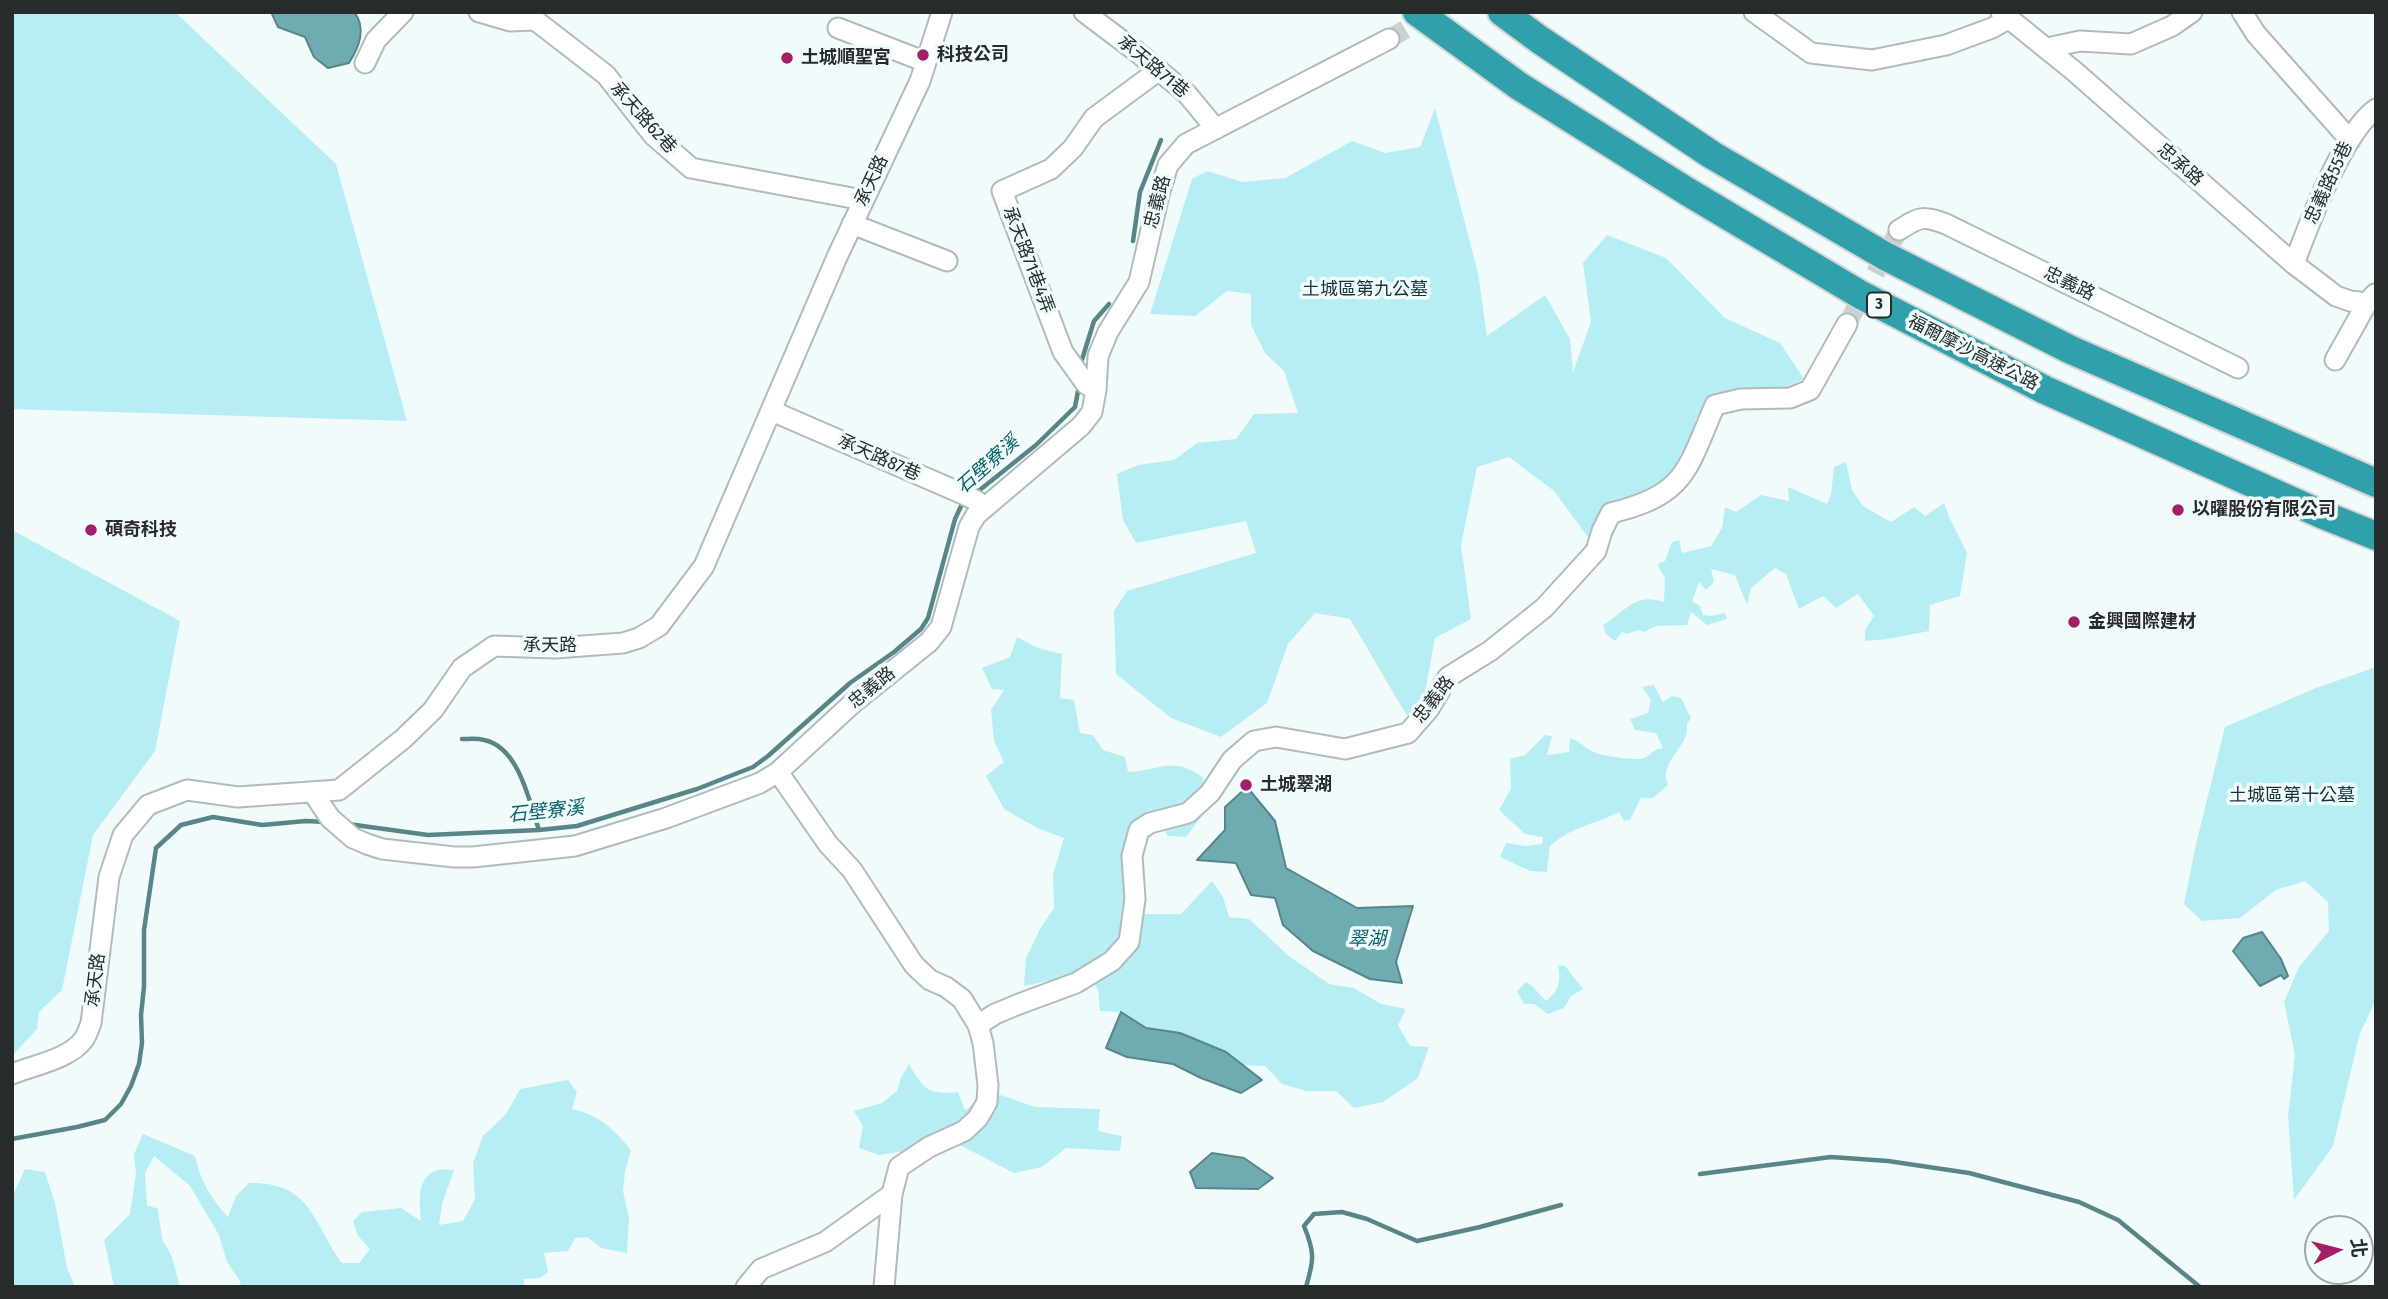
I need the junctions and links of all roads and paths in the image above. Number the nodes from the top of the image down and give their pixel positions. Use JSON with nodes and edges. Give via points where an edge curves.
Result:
{"nodes":[{"id":1,"x":402,"y":12,"type":"edge"},
{"id":2,"x":479,"y":12,"type":"edge"},
{"id":3,"x":943,"y":12,"type":"edge"},
{"id":4,"x":1084,"y":12,"type":"edge"},
{"id":5,"x":1417,"y":12,"type":"edge"},
{"id":6,"x":1502,"y":12,"type":"edge"},
{"id":7,"x":1754,"y":12,"type":"edge"},
{"id":8,"x":2192,"y":12,"type":"edge"},
{"id":9,"x":2242,"y":12,"type":"edge"},
{"id":10,"x":2005,"y":15,"type":"edge"},
{"id":11,"x":838,"y":28,"type":"dead end"},
{"id":12,"x":1389,"y":39,"type":"tunnel mouth"},
{"id":13,"x":2047,"y":48,"type":"junction"},
{"id":14,"x":926,"y":62,"type":"junction"},
{"id":15,"x":365,"y":63,"type":"dead end"},
{"id":16,"x":1159,"y":70,"type":"junction"},
{"id":17,"x":2376,"y":109,"type":"edge"},
{"id":18,"x":1216,"y":129,"type":"junction"},
{"id":19,"x":2350,"y":140,"type":"junction"},
{"id":20,"x":863,"y":200,"type":"junction"},
{"id":21,"x":852,"y":224,"type":"junction"},
{"id":22,"x":1899,"y":230,"type":"tunnel mouth"},
{"id":23,"x":947,"y":261,"type":"dead end"},
{"id":24,"x":2294,"y":264,"type":"junction"},
{"id":25,"x":2371,"y":298,"type":"edge"},
{"id":26,"x":1847,"y":324,"type":"tunnel mouth"},
{"id":27,"x":2335,"y":360,"type":"dead end"},
{"id":28,"x":2238,"y":368,"type":"dead end"},
{"id":29,"x":1091,"y":387,"type":"junction"},
{"id":30,"x":772,"y":411,"type":"junction"},
{"id":31,"x":2376,"y":483,"type":"edge"},
{"id":32,"x":974,"y":502,"type":"junction"},
{"id":33,"x":2376,"y":536,"type":"edge"},
{"id":34,"x":778,"y":772,"type":"junction"},
{"id":35,"x":314,"y":794,"type":"junction"},
{"id":36,"x":978,"y":1025,"type":"junction"},
{"id":37,"x":12,"y":1074,"type":"edge"},
{"id":38,"x":892,"y":1194,"type":"junction"},
{"id":39,"x":746,"y":1287,"type":"edge"},
{"id":40,"x":884,"y":1287,"type":"edge"}],
"edges":[{"from":1,"to":15,"type":"street","via":[[376,40]]},
{"from":2,"to":20,"type":"street","name":"承天路62巷","via":[[510,21],[535,20],[606,75],[653,135],[691,169]]},
{"from":3,"to":14,"type":"street","name":"承天路"},
{"from":4,"to":16,"type":"street","name":"承天路71巷"},
{"from":5,"to":33,"type":"highway","name":"福爾摩沙高速公路","number":"3","via":[[1531,93],[1861,295],[2045,390]]},
{"from":6,"to":31,"type":"highway","via":[[1712,155],[1885,256],[2071,350]]},
{"from":7,"to":10,"type":"street","via":[[1811,54],[1872,60],[1946,45],[1992,28]]},
{"from":8,"to":13,"type":"street","via":[[2131,44],[2080,41]]},
{"from":9,"to":19,"type":"street"},
{"from":10,"to":13,"type":"street","name":"忠承路"},
{"from":11,"to":14,"type":"street"},
{"from":12,"to":18,"type":"street","name":"忠義路"},
{"from":13,"to":24,"type":"street","name":"忠承路"},
{"from":14,"to":20,"type":"street","name":"承天路"},
{"from":16,"to":18,"type":"street","name":"承天路71巷"},
{"from":16,"to":29,"type":"street","name":"承天路71巷4弄","via":[[1094,118],[1051,169],[1002,191],[1063,352]]},
{"from":17,"to":19,"type":"street","name":"忠義路55巷"},
{"from":18,"to":29,"type":"street","name":"忠義路","via":[[1186,144],[1168,165],[1139,282],[1108,332]]},
{"from":19,"to":24,"type":"street","name":"忠義路55巷","via":[[2323,191]]},
{"from":20,"to":21,"type":"street","name":"承天路"},
{"from":21,"to":23,"type":"street"},
{"from":21,"to":30,"type":"street","name":"承天路"},
{"from":22,"to":28,"type":"street","name":"忠義路","via":[[1917,218],[1946,224]]},
{"from":24,"to":25,"type":"street","name":"忠承路","via":[[2336,296],[2350,301]]},
{"from":25,"to":27,"type":"street"},
{"from":26,"to":36,"type":"street","name":"忠義路","via":[[1810,390],[1790,398],[1741,399],[1715,405],[1694,459],[1674,486],[1640,506],[1611,513],[1596,551],[1544,608],[1448,677],[1408,733],[1345,748],[1276,737],[1254,741],[1188,813],[1139,830],[1132,856],[1135,899],[1129,942],[1112,961],[1076,983],[1019,1003]]},
{"from":29,"to":32,"type":"street","name":"忠義路","via":[[1092,412],[1081,426]]},
{"from":30,"to":32,"type":"street","name":"承天路87巷"},
{"from":30,"to":35,"type":"street","name":"承天路","via":[[704,566],[659,626],[623,643],[494,646],[462,668],[433,710],[403,739],[339,790]]},
{"from":32,"to":34,"type":"street","name":"忠義路","via":[[976,515],[941,627]]},
{"from":34,"to":35,"type":"street","name":"忠義路","via":[[761,783],[666,818],[575,846],[473,857],[382,849],[354,838],[330,818]]},
{"from":34,"to":36,"type":"street","via":[[852,870],[914,965],[962,999]]},
{"from":35,"to":37,"type":"street","name":"承天路","via":[[238,797],[187,790],[148,805],[123,835],[109,877],[91,1023],[83,1039],[59,1056]]},
{"from":36,"to":38,"type":"street","via":[[987,1102],[964,1130],[899,1167]]},
{"from":38,"to":39,"type":"street","via":[[825,1242],[761,1269]]},
{"from":38,"to":40,"type":"street"}]}
